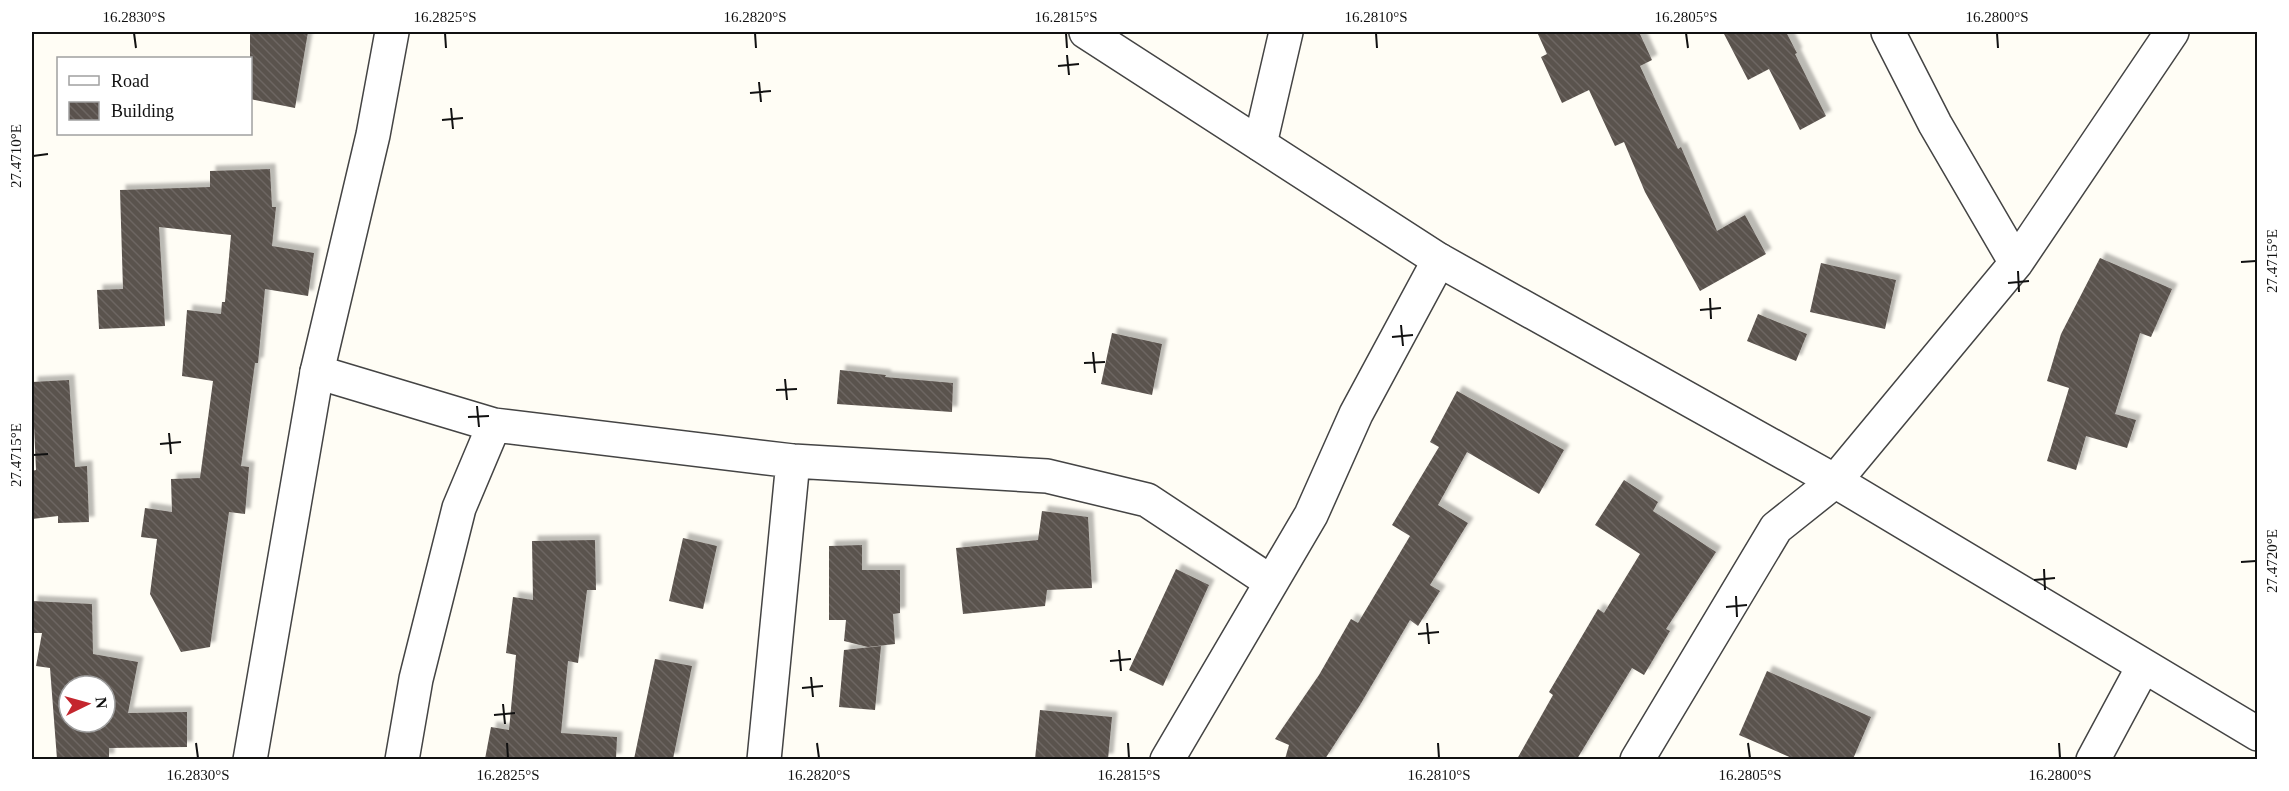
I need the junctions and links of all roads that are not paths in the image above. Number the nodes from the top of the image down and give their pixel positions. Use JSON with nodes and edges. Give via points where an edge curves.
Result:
{"nodes":[{"id":1,"x":392,"y":32,"type":"edge"},
{"id":2,"x":1086,"y":32,"type":"edge"},
{"id":3,"x":1286,"y":32,"type":"edge"},
{"id":4,"x":1888,"y":32,"type":"edge"},
{"id":5,"x":2172,"y":32,"type":"edge"},
{"id":6,"x":1260,"y":144,"type":"junction"},
{"id":7,"x":1439,"y":260,"type":"junction"},
{"id":8,"x":2016,"y":263,"type":"junction"},
{"id":9,"x":317,"y":372,"type":"junction"},
{"id":10,"x":494,"y":425,"type":"junction"},
{"id":11,"x":793,"y":461,"type":"junction"},
{"id":12,"x":1835,"y":481,"type":"junction"},
{"id":13,"x":1271,"y":582,"type":"junction"},
{"id":14,"x":2143,"y":667,"type":"junction"},
{"id":15,"x":2258,"y":734,"type":"edge"},
{"id":16,"x":250,"y":759,"type":"edge"},
{"id":17,"x":402,"y":759,"type":"edge"},
{"id":18,"x":764,"y":759,"type":"edge"},
{"id":19,"x":1167,"y":759,"type":"edge"},
{"id":20,"x":1637,"y":759,"type":"edge"},
{"id":21,"x":2093,"y":759,"type":"edge"}],
"edges":[{"from":1,"to":9,"type":"street","via":[[373,135]]},
{"from":2,"to":6,"type":"street"},
{"from":3,"to":6,"type":"street"},
{"from":4,"to":8,"type":"street"},
{"from":5,"to":8,"type":"street"},
{"from":6,"to":7,"type":"street"},
{"from":7,"to":12,"type":"street"},
{"from":7,"to":13,"type":"street","via":[[1356,414],[1311,514]]},
{"from":8,"to":12,"type":"street"},
{"from":9,"to":10,"type":"street"},
{"from":9,"to":16,"type":"street"},
{"from":10,"to":11,"type":"street"},
{"from":10,"to":17,"type":"street","via":[[459,508],[416,678]]},
{"from":11,"to":13,"type":"street","via":[[1047,476],[1147,500]]},
{"from":11,"to":18,"type":"street"},
{"from":12,"to":14,"type":"street"},
{"from":12,"to":20,"type":"street","via":[[1776,528]]},
{"from":13,"to":19,"type":"street"},
{"from":14,"to":15,"type":"street"},
{"from":14,"to":21,"type":"street"}]}
